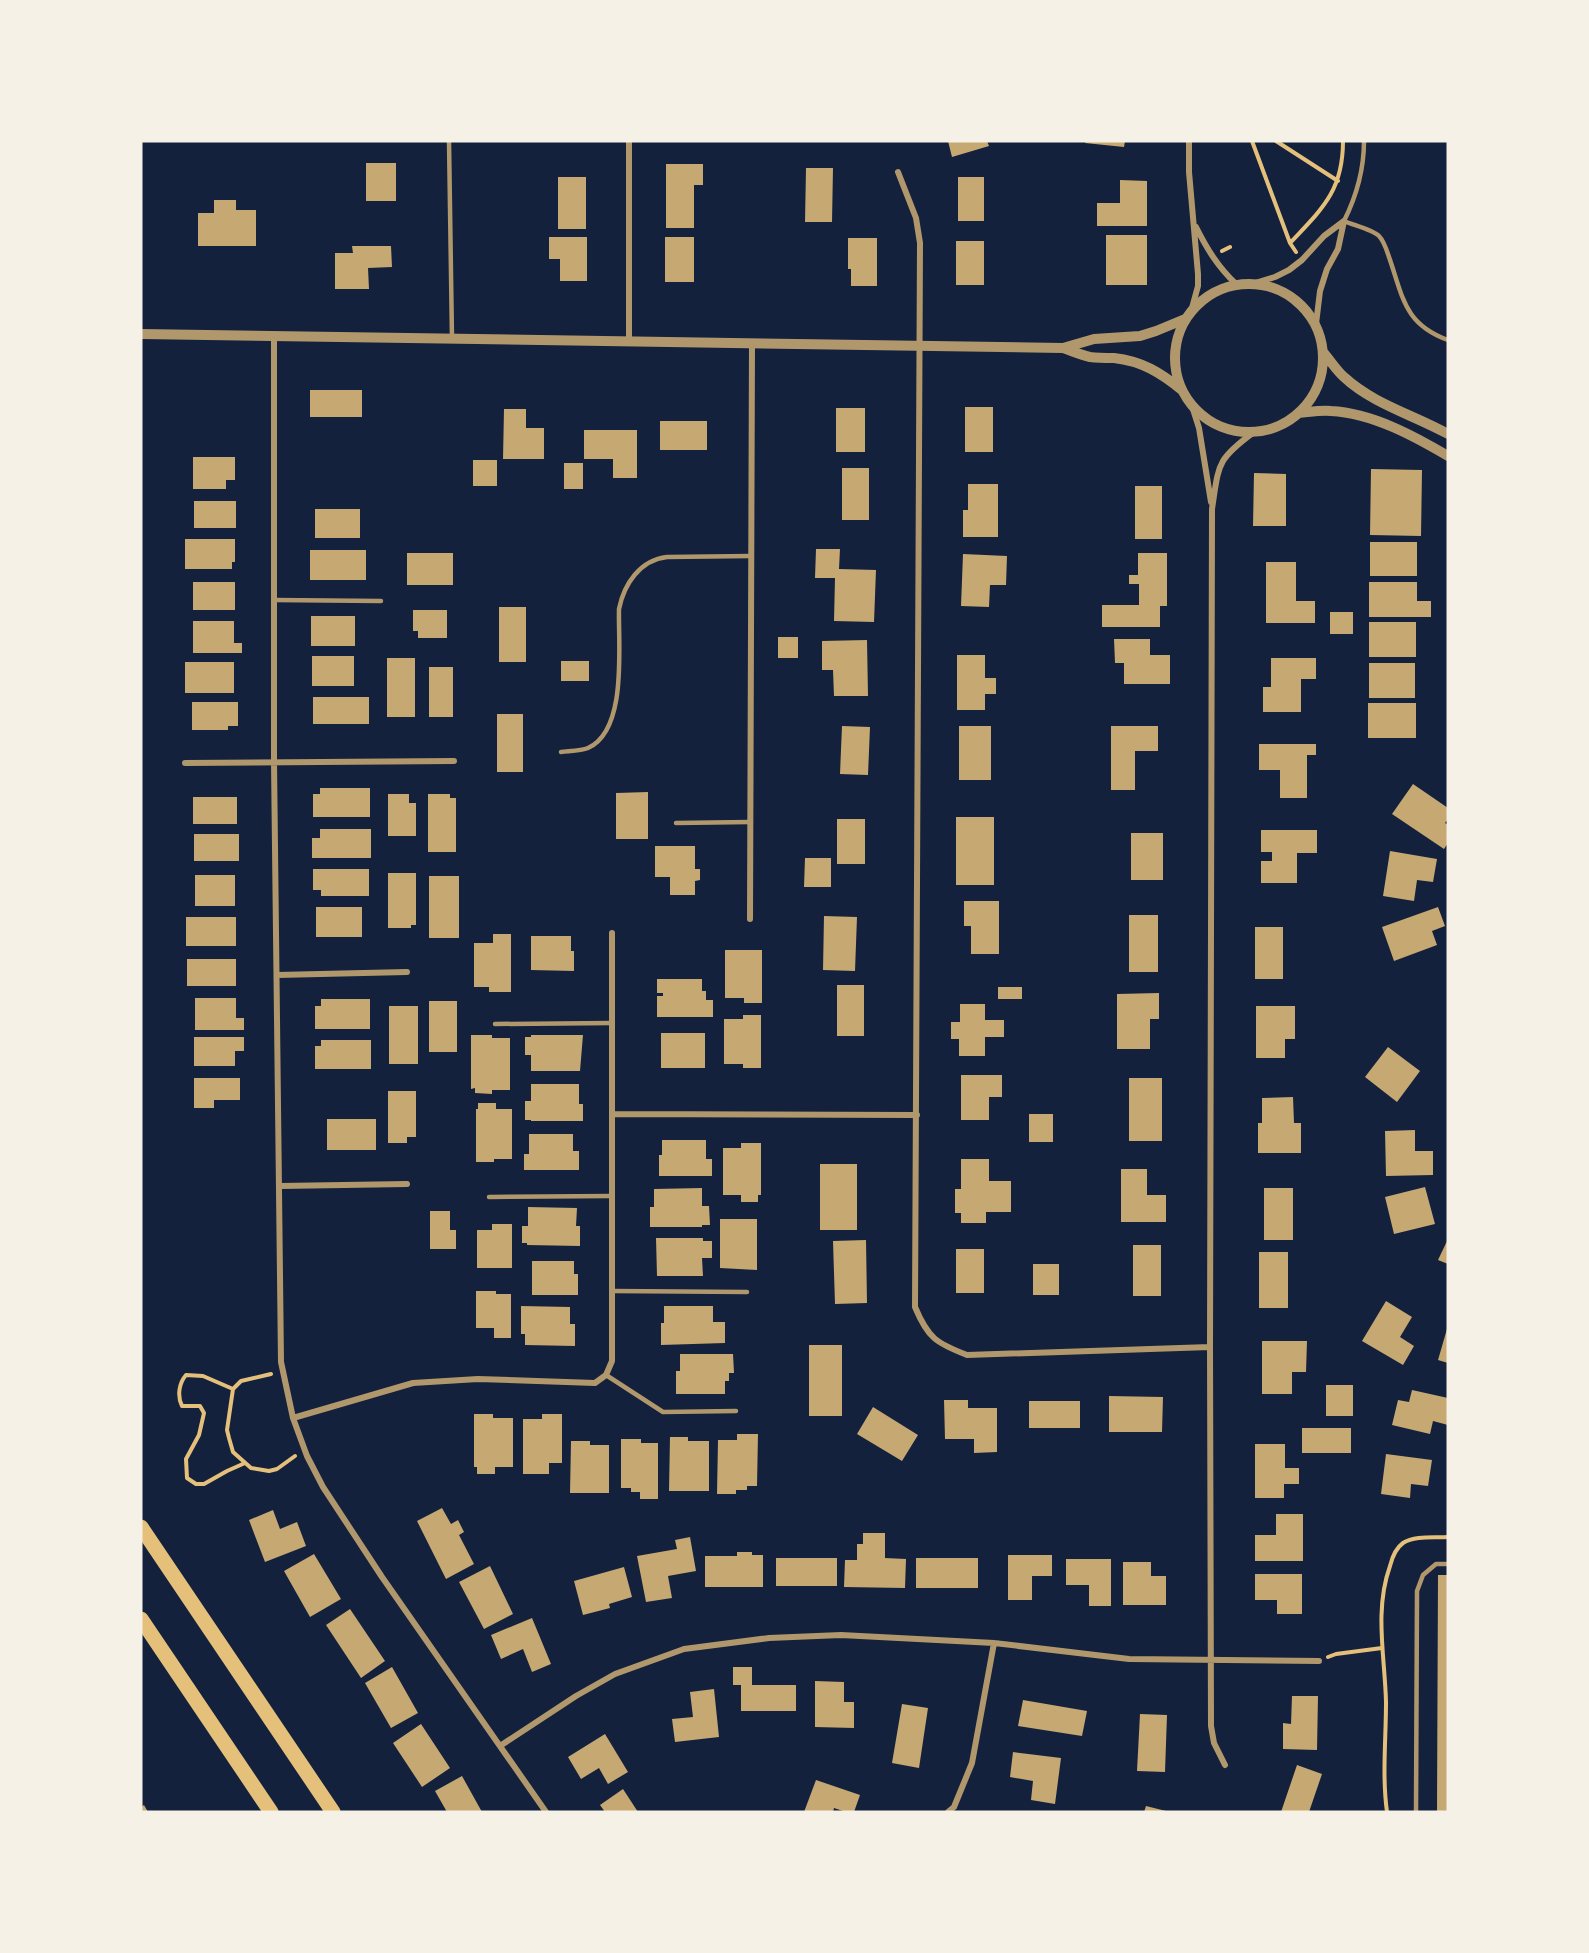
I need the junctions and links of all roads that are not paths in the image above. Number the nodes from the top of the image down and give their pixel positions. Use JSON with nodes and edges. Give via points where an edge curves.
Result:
{"nodes":[{"id":1,"x":449,"y":141,"type":"edge"},
{"id":2,"x":629,"y":141,"type":"edge"},
{"id":3,"x":1189,"y":141,"type":"edge"},
{"id":4,"x":1364,"y":141,"type":"edge"},
{"id":5,"x":898,"y":172,"type":"dead end"},
{"id":6,"x":1344,"y":221,"type":"junction"},
{"id":7,"x":1195,"y":224,"type":"junction"},
{"id":8,"x":1255,"y":283,"type":"junction"},
{"id":9,"x":1236,"y":284,"type":"junction"},
{"id":10,"x":1192,"y":308,"type":"junction"},
{"id":11,"x":1185,"y":319,"type":"junction"},
{"id":12,"x":1316,"y":324,"type":"junction"},
{"id":13,"x":141,"y":334,"type":"edge"},
{"id":14,"x":274,"y":337,"type":"junction"},
{"id":15,"x":452,"y":339,"type":"junction"},
{"id":16,"x":1448,"y":340,"type":"edge"},
{"id":17,"x":629,"y":341,"type":"junction"},
{"id":18,"x":752,"y":343,"type":"junction"},
{"id":19,"x":921,"y":345,"type":"junction"},
{"id":20,"x":1063,"y":348,"type":"junction"},
{"id":21,"x":1323,"y":352,"type":"junction"},
{"id":22,"x":1182,"y":390,"type":"junction"},
{"id":23,"x":1192,"y":406,"type":"junction"},
{"id":24,"x":1299,"y":413,"type":"junction"},
{"id":25,"x":1254,"y":432,"type":"junction"},
{"id":26,"x":1448,"y":434,"type":"edge"},
{"id":27,"x":1448,"y":456,"type":"edge"},
{"id":28,"x":1212,"y":509,"type":"junction"},
{"id":29,"x":751,"y":556,"type":"junction"},
{"id":30,"x":274,"y":600,"type":"junction"},
{"id":31,"x":381,"y":601,"type":"dead end"},
{"id":32,"x":561,"y":752,"type":"dead end"},
{"id":33,"x":454,"y":761,"type":"dead end"},
{"id":34,"x":274,"y":762,"type":"junction"},
{"id":35,"x":185,"y":763,"type":"dead end"},
{"id":36,"x":750,"y":822,"type":"junction"},
{"id":37,"x":676,"y":823,"type":"dead end"},
{"id":38,"x":750,"y":919,"type":"dead end"},
{"id":39,"x":612,"y":933,"type":"dead end"},
{"id":40,"x":407,"y":972,"type":"dead end"},
{"id":41,"x":277,"y":975,"type":"junction"},
{"id":42,"x":612,"y":1023,"type":"junction"},
{"id":43,"x":495,"y":1024,"type":"dead end"},
{"id":44,"x":612,"y":1114,"type":"junction"},
{"id":45,"x":917,"y":1115,"type":"junction"},
{"id":46,"x":407,"y":1184,"type":"dead end"},
{"id":47,"x":280,"y":1186,"type":"junction"},
{"id":48,"x":612,"y":1196,"type":"junction"},
{"id":49,"x":489,"y":1197,"type":"dead end"},
{"id":50,"x":612,"y":1291,"type":"junction"},
{"id":51,"x":747,"y":1292,"type":"dead end"},
{"id":52,"x":1210,"y":1347,"type":"junction"},
{"id":53,"x":606,"y":1375,"type":"junction"},
{"id":54,"x":736,"y":1411,"type":"dead end"},
{"id":55,"x":294,"y":1418,"type":"junction"},
{"id":56,"x":141,"y":1527,"type":"edge"},
{"id":57,"x":1448,"y":1564,"type":"edge"},
{"id":58,"x":141,"y":1619,"type":"edge"},
{"id":59,"x":994,"y":1643,"type":"junction"},
{"id":60,"x":1210,"y":1660,"type":"junction"},
{"id":61,"x":1319,"y":1661,"type":"road end"},
{"id":62,"x":500,"y":1746,"type":"junction"},
{"id":63,"x":1226,"y":1765,"type":"dead end"},
{"id":64,"x":271,"y":1812,"type":"edge"},
{"id":65,"x":333,"y":1812,"type":"edge"},
{"id":66,"x":546,"y":1812,"type":"edge"},
{"id":67,"x":948,"y":1812,"type":"edge"},
{"id":68,"x":1416,"y":1812,"type":"edge"}],
"edges":[{"from":1,"to":15,"type":"lane"},
{"from":2,"to":17,"type":"street"},
{"from":3,"to":7,"type":"street"},
{"from":4,"to":6,"type":"lane","via":[[1360,181]]},
{"from":5,"to":19,"type":"street","via":[[916,218],[920,243]]},
{"from":6,"to":8,"type":"street","via":[[1302,260],[1275,277]]},
{"from":6,"to":12,"type":"street","via":[[1338,249],[1320,291]]},
{"from":6,"to":16,"type":"lane","via":[[1379,236],[1409,312],[1420,326]]},
{"from":7,"to":9,"type":"street","via":[[1212,257]]},
{"from":7,"to":10,"type":"street","via":[[1198,286]]},
{"from":8,"to":9,"type":"street"},
{"from":8,"to":12,"type":"street","via":[[1291,296]]},
{"from":9,"to":10,"type":"street","via":[[1220,288]]},
{"from":10,"to":11,"type":"street"},
{"from":11,"to":20,"type":"street","via":[[1140,336],[1094,339]]},
{"from":11,"to":22,"type":"street","via":[[1178,333],[1174,362]]},
{"from":12,"to":21,"type":"street"},
{"from":13,"to":14,"type":"street"},
{"from":14,"to":15,"type":"street"},
{"from":14,"to":30,"type":"street"},
{"from":15,"to":17,"type":"street"},
{"from":17,"to":18,"type":"street"},
{"from":18,"to":19,"type":"street"},
{"from":18,"to":29,"type":"street"},
{"from":19,"to":20,"type":"street"},
{"from":19,"to":45,"type":"street"},
{"from":20,"to":22,"type":"street","via":[[1091,357],[1148,366]]},
{"from":21,"to":24,"type":"street","via":[[1318,385]]},
{"from":21,"to":26,"type":"street","via":[[1355,386]]},
{"from":22,"to":23,"type":"street"},
{"from":23,"to":25,"type":"street","via":[[1226,429]]},
{"from":23,"to":28,"type":"street"},
{"from":24,"to":25,"type":"street","via":[[1278,426]]},
{"from":24,"to":27,"type":"street","via":[[1332,411],[1363,417]]},
{"from":25,"to":28,"type":"street","via":[[1222,460]]},
{"from":28,"to":52,"type":"street"},
{"from":29,"to":32,"type":"lane","via":[[654,558],[640,568],[629,581],[619,609],[618,698],[613,718],[603,736],[588,748]]},
{"from":29,"to":36,"type":"street"},
{"from":30,"to":31,"type":"lane"},
{"from":30,"to":34,"type":"street"},
{"from":33,"to":34,"type":"street"},
{"from":34,"to":35,"type":"street"},
{"from":34,"to":41,"type":"street"},
{"from":36,"to":37,"type":"lane"},
{"from":36,"to":38,"type":"street"},
{"from":39,"to":42,"type":"street"},
{"from":40,"to":41,"type":"street"},
{"from":41,"to":47,"type":"street"},
{"from":42,"to":43,"type":"lane"},
{"from":42,"to":44,"type":"street"},
{"from":44,"to":45,"type":"street"},
{"from":44,"to":48,"type":"street"},
{"from":45,"to":52,"type":"street","via":[[915,1307],[924,1328],[941,1345],[967,1355]]},
{"from":46,"to":47,"type":"street"},
{"from":47,"to":55,"type":"street","via":[[281,1362]]},
{"from":48,"to":49,"type":"lane"},
{"from":48,"to":50,"type":"street"},
{"from":50,"to":51,"type":"lane"},
{"from":50,"to":53,"type":"street","via":[[612,1361]]},
{"from":52,"to":60,"type":"street"},
{"from":53,"to":54,"type":"lane","via":[[663,1412]]},
{"from":53,"to":55,"type":"street","via":[[595,1383],[478,1379],[413,1383]]},
{"from":55,"to":62,"type":"street","via":[[323,1487]]},
{"from":56,"to":65,"type":"highway"},
{"from":57,"to":68,"type":"lane","via":[[1436,1564],[1423,1575],[1417,1591]]},
{"from":58,"to":64,"type":"highway"},
{"from":59,"to":60,"type":"street","via":[[1129,1659]]},
{"from":59,"to":62,"type":"street","via":[[841,1635],[769,1638],[684,1650],[615,1674]]},
{"from":59,"to":67,"type":"street","via":[[972,1763],[954,1807]]},
{"from":60,"to":61,"type":"street"},
{"from":60,"to":63,"type":"street","via":[[1211,1726],[1214,1743]]},
{"from":62,"to":66,"type":"street"}]}
